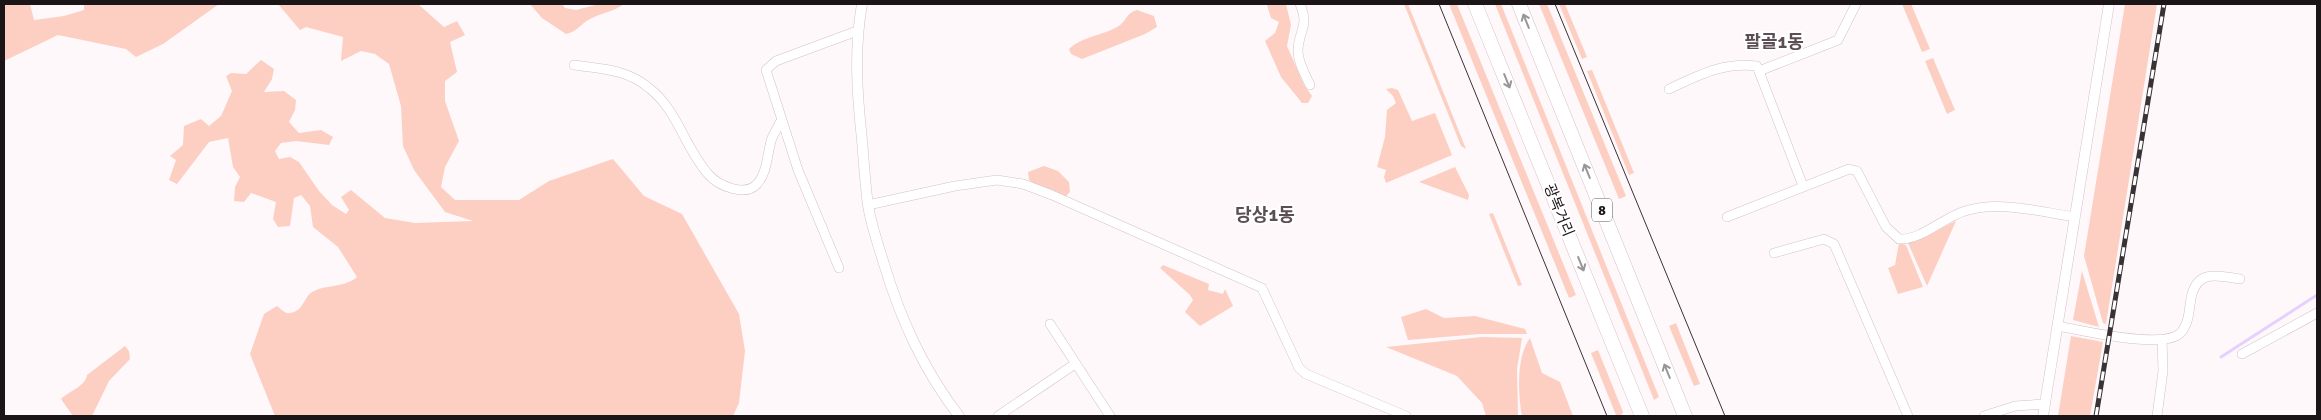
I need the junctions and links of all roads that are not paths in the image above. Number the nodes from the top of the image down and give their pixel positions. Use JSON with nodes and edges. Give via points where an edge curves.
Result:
{"nodes":[{"id":1,"x":862,"y":4,"type":"edge"},
{"id":2,"x":1300,"y":4,"type":"edge"},
{"id":3,"x":1476,"y":4,"type":"edge"},
{"id":4,"x":1519,"y":4,"type":"edge"},
{"id":5,"x":1856,"y":4,"type":"edge"},
{"id":6,"x":2110,"y":4,"type":"edge"},
{"id":7,"x":857,"y":31,"type":"junction"},
{"id":8,"x":574,"y":65,"type":"dead end"},
{"id":9,"x":1759,"y":71,"type":"junction"},
{"id":10,"x":1310,"y":85,"type":"dead end"},
{"id":11,"x":1669,"y":89,"type":"dead end"},
{"id":12,"x":781,"y":120,"type":"junction"},
{"id":13,"x":1803,"y":186,"type":"junction"},
{"id":14,"x":868,"y":205,"type":"junction"},
{"id":15,"x":1727,"y":217,"type":"dead end"},
{"id":16,"x":2075,"y":217,"type":"junction"},
{"id":17,"x":1774,"y":253,"type":"dead end"},
{"id":18,"x":839,"y":268,"type":"dead end"},
{"id":19,"x":2240,"y":279,"type":"dead end"},
{"id":20,"x":2317,"y":313,"type":"edge"},
{"id":21,"x":1050,"y":324,"type":"dead end"},
{"id":22,"x":2058,"y":326,"type":"junction"},
{"id":23,"x":2162,"y":340,"type":"junction"},
{"id":24,"x":2242,"y":354,"type":"dead end"},
{"id":25,"x":1075,"y":364,"type":"junction"},
{"id":26,"x":2045,"y":404,"type":"junction"},
{"id":27,"x":1637,"y":409,"type":"edge"},
{"id":28,"x":959,"y":416,"type":"edge"},
{"id":29,"x":998,"y":416,"type":"edge"},
{"id":30,"x":1110,"y":416,"type":"edge"},
{"id":31,"x":1406,"y":416,"type":"edge"},
{"id":32,"x":1642,"y":416,"type":"edge"},
{"id":33,"x":1685,"y":416,"type":"edge"},
{"id":34,"x":1908,"y":416,"type":"edge"},
{"id":35,"x":1984,"y":416,"type":"edge"},
{"id":36,"x":2042,"y":416,"type":"edge"},
{"id":37,"x":2157,"y":416,"type":"edge"}],
"edges":[{"from":1,"to":7,"type":"street"},
{"from":2,"to":10,"type":"street","via":[[1305,16],[1299,60]]},
{"from":3,"to":27,"type":"highway","name":"광복거리","one_way":true},
{"from":33,"to":4,"type":"highway","number":"8","one_way":true},
{"from":5,"to":9,"type":"street","via":[[1838,40]]},
{"from":6,"to":16,"type":"street"},
{"from":7,"to":12,"type":"street","via":[[776,60],[766,70]]},
{"from":7,"to":14,"type":"street","via":[[856,69]]},
{"from":8,"to":12,"type":"street","via":[[623,73],[649,87],[665,102],[709,176],[737,190],[749,189],[756,184]]},
{"from":9,"to":11,"type":"street","via":[[1757,66],[1738,64],[1703,73]]},
{"from":9,"to":13,"type":"street"},
{"from":12,"to":18,"type":"street"},
{"from":13,"to":15,"type":"street"},
{"from":13,"to":16,"type":"street","via":[[1848,169],[1858,171],[1886,227],[1899,239],[1913,238],[1966,210],[1987,207]]},
{"from":14,"to":28,"type":"street","via":[[901,316],[937,387]]},
{"from":14,"to":31,"type":"street","via":[[997,180],[1023,184],[1052,195],[1262,288],[1298,368]]},
{"from":16,"to":22,"type":"street"},
{"from":17,"to":34,"type":"street","via":[[1824,239],[1834,244]]},
{"from":19,"to":23,"type":"street","via":[[2206,276],[2198,280],[2182,333]]},
{"from":20,"to":24,"type":"street"},
{"from":21,"to":25,"type":"street"},
{"from":22,"to":23,"type":"street","via":[[2109,336]]},
{"from":22,"to":26,"type":"street"},
{"from":23,"to":37,"type":"street","via":[[2163,371]]},
{"from":25,"to":29,"type":"street"},
{"from":25,"to":30,"type":"street"},
{"from":26,"to":35,"type":"street","via":[[2015,406]]},
{"from":26,"to":36,"type":"street"},
{"from":27,"to":32,"type":"highway","name":"광복거리"}]}
